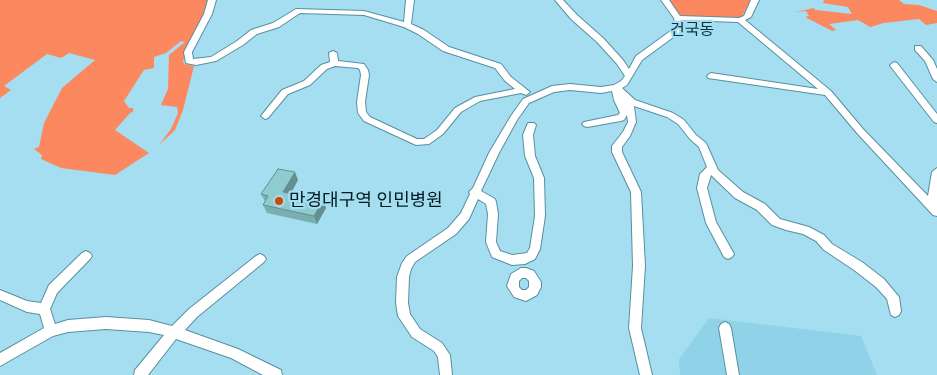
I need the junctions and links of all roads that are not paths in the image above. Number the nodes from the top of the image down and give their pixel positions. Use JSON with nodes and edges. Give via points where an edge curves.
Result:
{"nodes":[{"id":1,"x":212,"y":0,"type":"edge"},
{"id":2,"x":410,"y":0,"type":"edge"},
{"id":3,"x":558,"y":0,"type":"edge"},
{"id":4,"x":665,"y":0,"type":"edge"},
{"id":5,"x":755,"y":0,"type":"edge"},
{"id":6,"x":678,"y":18,"type":"junction"},
{"id":7,"x":740,"y":20,"type":"junction"},
{"id":8,"x":407,"y":25,"type":"junction"},
{"id":9,"x":918,"y":48,"type":"dead end"},
{"id":10,"x":333,"y":53,"type":"dead end"},
{"id":11,"x":334,"y":63,"type":"junction"},
{"id":12,"x":894,"y":65,"type":"dead end"},
{"id":13,"x":629,"y":76,"type":"junction"},
{"id":14,"x":711,"y":76,"type":"dead end"},
{"id":15,"x":937,"y":79,"type":"edge"},
{"id":16,"x":616,"y":88,"type":"junction"},
{"id":17,"x":522,"y":90,"type":"junction"},
{"id":18,"x":828,"y":93,"type":"junction"},
{"id":19,"x":535,"y":96,"type":"junction"},
{"id":20,"x":627,"y":100,"type":"junction"},
{"id":21,"x":265,"y":116,"type":"dead end"},
{"id":22,"x":937,"y":120,"type":"edge"},
{"id":23,"x":587,"y":124,"type":"dead end"},
{"id":24,"x":530,"y":125,"type":"dead end"},
{"id":25,"x":712,"y":168,"type":"junction"},
{"id":26,"x":937,"y":172,"type":"edge"},
{"id":27,"x":474,"y":192,"type":"junction"},
{"id":28,"x":934,"y":208,"type":"edge"},
{"id":29,"x":728,"y":254,"type":"dead end"},
{"id":30,"x":86,"y":256,"type":"dead end"},
{"id":31,"x":260,"y":259,"type":"dead end"},
{"id":32,"x":518,"y":260,"type":"junction"},
{"id":33,"x":521,"y":273,"type":"dead end"},
{"id":34,"x":0,"y":295,"type":"edge"},
{"id":35,"x":44,"y":309,"type":"junction"},
{"id":36,"x":895,"y":311,"type":"dead end"},
{"id":37,"x":725,"y":328,"type":"dead end"},
{"id":38,"x":51,"y":331,"type":"junction"},
{"id":39,"x":174,"y":332,"type":"junction"},
{"id":40,"x":0,"y":360,"type":"edge"},
{"id":41,"x":140,"y":375,"type":"edge"},
{"id":42,"x":276,"y":375,"type":"edge"},
{"id":43,"x":446,"y":375,"type":"edge"},
{"id":44,"x":646,"y":375,"type":"edge"},
{"id":45,"x":733,"y":375,"type":"edge"}],
"edges":[{"from":1,"to":8,"type":"street","via":[[188,52],[189,61],[213,59],[254,32],[304,10],[364,13]]},
{"from":2,"to":8,"type":"street"},
{"from":3,"to":13,"type":"street","via":[[600,40]]},
{"from":4,"to":6,"type":"street"},
{"from":5,"to":7,"type":"street","via":[[747,17]]},
{"from":6,"to":7,"type":"street"},
{"from":6,"to":13,"type":"street","via":[[680,28],[639,58]]},
{"from":7,"to":18,"type":"street"},
{"from":8,"to":17,"type":"street","via":[[446,49],[498,66]]},
{"from":9,"to":15,"type":"street","via":[[929,60]]},
{"from":10,"to":11,"type":"street"},
{"from":11,"to":17,"type":"street","via":[[362,66],[365,75],[360,102],[367,119],[416,142],[426,142],[440,132],[458,110],[470,102]]},
{"from":11,"to":21,"type":"street","via":[[324,67],[307,83],[285,92]]},
{"from":12,"to":22,"type":"street"},
{"from":13,"to":16,"type":"street"},
{"from":14,"to":18,"type":"street"},
{"from":16,"to":19,"type":"street","via":[[562,88]]},
{"from":16,"to":20,"type":"street"},
{"from":16,"to":23,"type":"street","via":[[624,112],[621,118]]},
{"from":17,"to":19,"type":"street"},
{"from":18,"to":28,"type":"street"},
{"from":19,"to":27,"type":"street","via":[[526,101],[514,118]]},
{"from":20,"to":25,"type":"street","via":[[681,122],[703,145]]},
{"from":20,"to":44,"type":"street","via":[[632,122],[617,146],[617,152],[636,192],[639,266],[635,328]]},
{"from":24,"to":32,"type":"street","via":[[530,156],[538,178],[538,239],[533,253]]},
{"from":25,"to":29,"type":"street","via":[[706,174],[702,188],[711,223]]},
{"from":25,"to":36,"type":"street","via":[[738,195],[761,207],[776,222],[820,238],[880,283],[893,297]]},
{"from":26,"to":28,"type":"street"},
{"from":27,"to":32,"type":"street","via":[[491,202],[491,242],[496,254]]},
{"from":27,"to":43,"type":"street","via":[[465,216],[452,231],[412,259],[403,277],[404,316],[416,333],[441,351]]},
{"from":30,"to":35,"type":"street","via":[[53,288]]},
{"from":31,"to":39,"type":"street","via":[[193,312]]},
{"from":32,"to":33,"type":"street"},
{"from":34,"to":35,"type":"street"},
{"from":35,"to":38,"type":"street"},
{"from":37,"to":45,"type":"street"},
{"from":38,"to":39,"type":"street","via":[[68,326],[106,323],[149,326]]},
{"from":38,"to":40,"type":"street"},
{"from":39,"to":41,"type":"street"},
{"from":39,"to":42,"type":"street","via":[[234,353]]}]}
